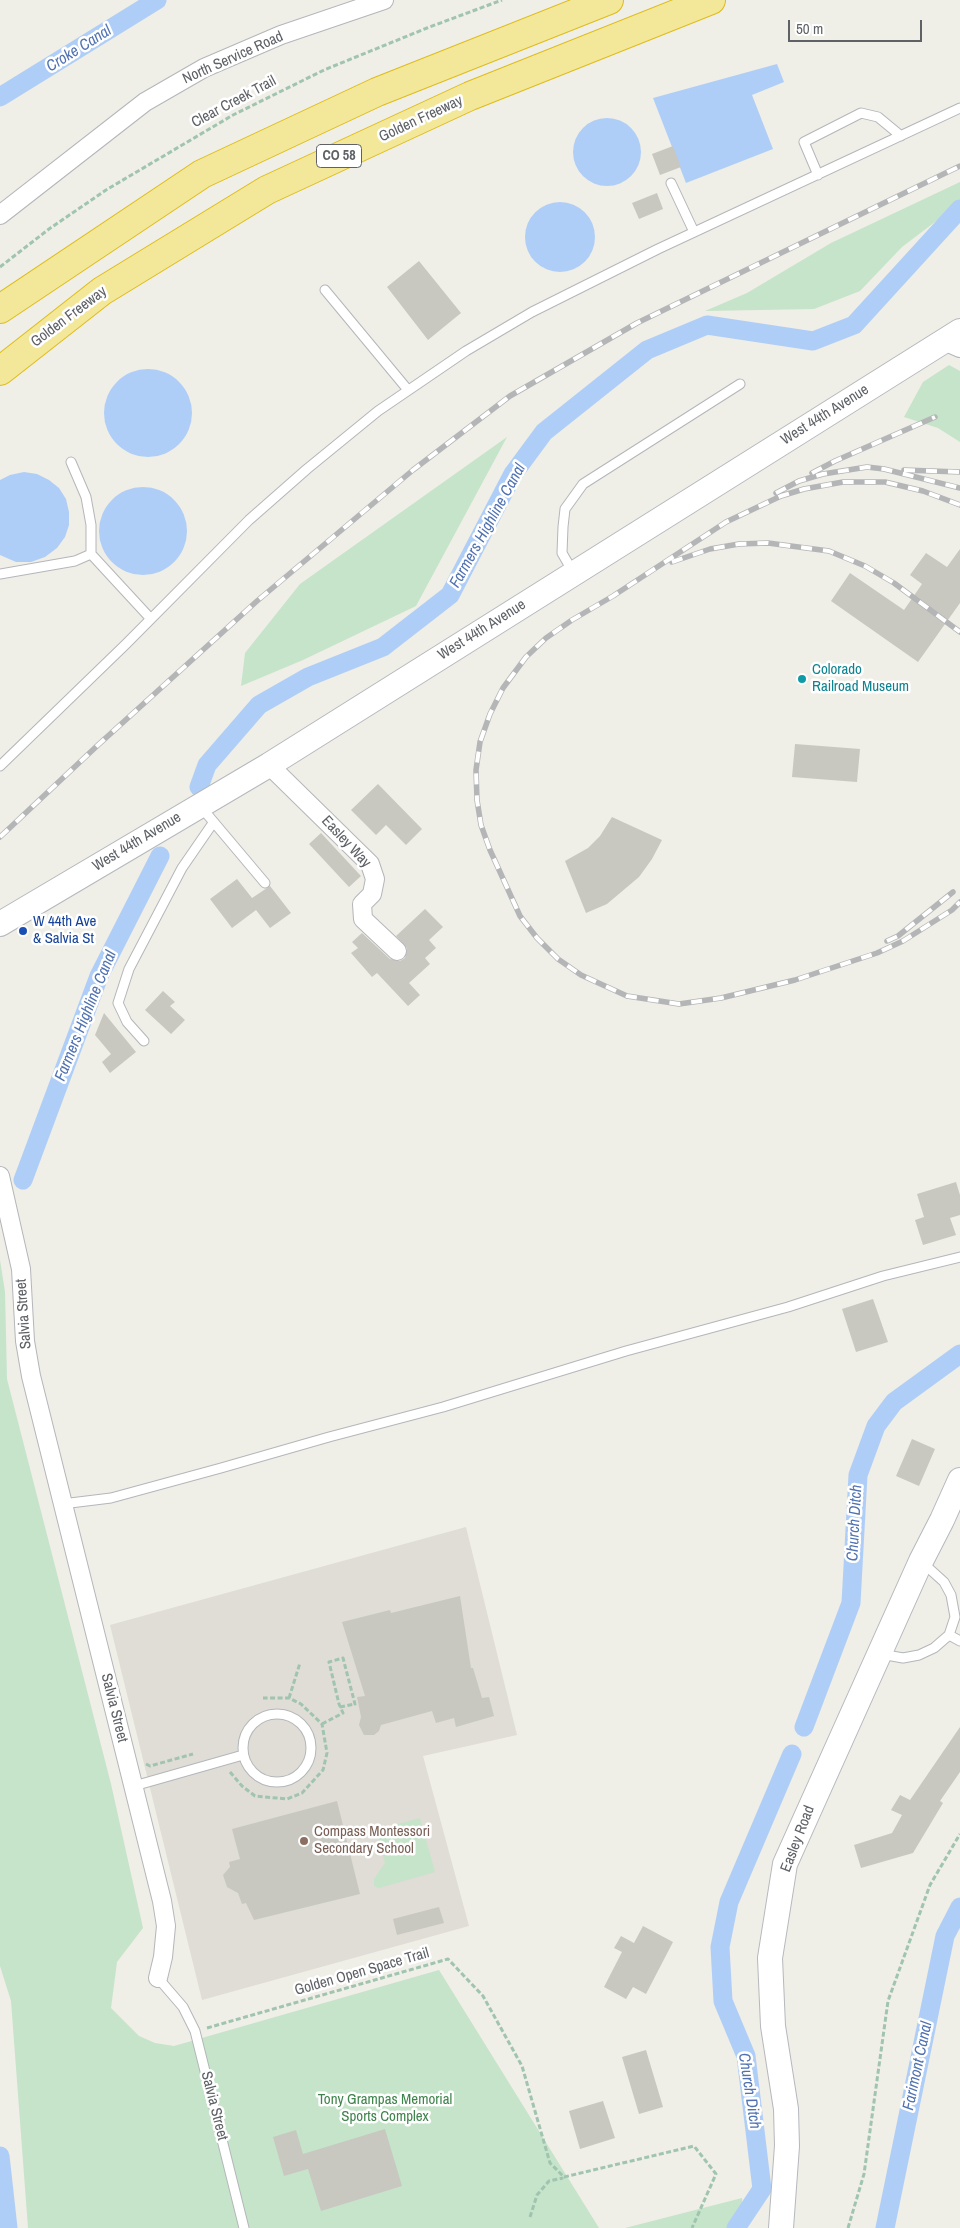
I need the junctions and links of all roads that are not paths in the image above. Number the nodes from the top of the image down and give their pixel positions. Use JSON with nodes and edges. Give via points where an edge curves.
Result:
{"nodes":[{"id":1,"x":384,"y":0,"type":"edge"},
{"id":2,"x":609,"y":0,"type":"edge"},
{"id":3,"x":711,"y":0,"type":"edge"},
{"id":4,"x":960,"y":108,"type":"edge"},
{"id":5,"x":901,"y":136,"type":"junction"},
{"id":6,"x":818,"y":175,"type":"junction"},
{"id":7,"x":671,"y":183,"type":"dead end"},
{"id":8,"x":0,"y":215,"type":"edge"},
{"id":9,"x":694,"y":232,"type":"junction"},
{"id":10,"x":325,"y":290,"type":"dead end"},
{"id":11,"x":0,"y":309,"type":"edge"},
{"id":12,"x":955,"y":340,"type":"edge"},
{"id":13,"x":0,"y":371,"type":"edge"},
{"id":14,"x":740,"y":384,"type":"dead end"},
{"id":15,"x":408,"y":390,"type":"junction"},
{"id":16,"x":71,"y":462,"type":"dead end"},
{"id":17,"x":91,"y":554,"type":"junction"},
{"id":18,"x":573,"y":573,"type":"junction"},
{"id":19,"x":0,"y":574,"type":"edge"},
{"id":20,"x":151,"y":619,"type":"junction"},
{"id":21,"x":270,"y":765,"type":"junction"},
{"id":22,"x":0,"y":766,"type":"edge"},
{"id":23,"x":203,"y":812,"type":"junction"},
{"id":24,"x":264,"y":883,"type":"dead end"},
{"id":25,"x":0,"y":924,"type":"edge"},
{"id":26,"x":397,"y":951,"type":"dead end"},
{"id":27,"x":144,"y":1041,"type":"dead end"},
{"id":28,"x":0,"y":1176,"type":"edge"},
{"id":29,"x":960,"y":1257,"type":"edge"},
{"id":30,"x":960,"y":1480,"type":"edge"},
{"id":31,"x":62,"y":1504,"type":"junction"},
{"id":32,"x":920,"y":1561,"type":"junction"},
{"id":33,"x":949,"y":1635,"type":"junction"},
{"id":34,"x":960,"y":1642,"type":"edge"},
{"id":35,"x":878,"y":1654,"type":"junction"},
{"id":36,"x":243,"y":1755,"type":"junction"},
{"id":37,"x":134,"y":1786,"type":"junction"},
{"id":38,"x":158,"y":1978,"type":"joint"},
{"id":39,"x":244,"y":2228,"type":"edge"},
{"id":40,"x":781,"y":2228,"type":"edge"}],
"edges":[{"from":1,"to":8,"type":"street","name":"North Service Road","via":[[281,35],[204,68],[145,102]]},
{"from":2,"to":11,"type":"highway","number":"CO 58","via":[[377,92],[202,174]]},
{"from":3,"to":13,"type":"highway","name":"Golden Freeway","number":"CO 58","via":[[470,96],[268,190],[102,291]]},
{"from":4,"to":5,"type":"lane"},
{"from":5,"to":6,"type":"lane"},
{"from":5,"to":6,"type":"lane","via":[[878,117],[861,113],[804,142]]},
{"from":6,"to":9,"type":"lane"},
{"from":7,"to":9,"type":"lane"},
{"from":9,"to":15,"type":"lane","via":[[532,312]]},
{"from":10,"to":15,"type":"lane"},
{"from":12,"to":18,"type":"street","name":"West 44th Avenue"},
{"from":14,"to":18,"type":"lane","via":[[583,484],[565,509],[562,553]]},
{"from":15,"to":20,"type":"lane","via":[[378,411],[271,501]]},
{"from":16,"to":17,"type":"lane","via":[[86,497]]},
{"from":17,"to":19,"type":"lane","via":[[75,561]]},
{"from":17,"to":20,"type":"lane"},
{"from":18,"to":21,"type":"street","name":"West 44th Avenue"},
{"from":20,"to":22,"type":"lane"},
{"from":21,"to":23,"type":"street","name":"West 44th Avenue"},
{"from":21,"to":26,"type":"street","name":"Easley Way","via":[[370,864],[375,879],[372,894],[362,904],[363,919]]},
{"from":23,"to":24,"type":"lane"},
{"from":23,"to":25,"type":"street","name":"West 44th Avenue","via":[[144,838]]},
{"from":23,"to":27,"type":"lane","via":[[178,876],[129,969],[118,1003],[127,1022]]},
{"from":28,"to":31,"type":"street","name":"Salvia Street","via":[[21,1269],[27,1361]]},
{"from":29,"to":31,"type":"lane","via":[[883,1276],[788,1307],[626,1351],[443,1407],[111,1498]]},
{"from":30,"to":32,"type":"street","name":"Easley Road"},
{"from":31,"to":37,"type":"street","name":"Salvia Street"},
{"from":32,"to":33,"type":"lane","via":[[944,1582],[951,1595],[955,1617]]},
{"from":32,"to":35,"type":"street","name":"Easley Road"},
{"from":33,"to":34,"type":"lane"},
{"from":33,"to":35,"type":"lane","via":[[919,1655],[903,1658]]},
{"from":35,"to":40,"type":"street","name":"Easley Road","via":[[785,1864],[770,1958],[773,2026],[786,2109]]},
{"from":36,"to":36,"type":"lane","via":[[247,1765],[260,1778],[284,1782],[307,1766],[311,1754],[310,1738],[296,1720],[281,1714],[268,1715],[253,1723],[246,1733]]},
{"from":36,"to":37,"type":"lane"},
{"from":37,"to":38,"type":"street","name":"Salvia Street","via":[[165,1918],[165,1943]]},
{"from":38,"to":39,"type":"lane","name":"Salvia Street","via":[[182,2007],[194,2031]]}]}
